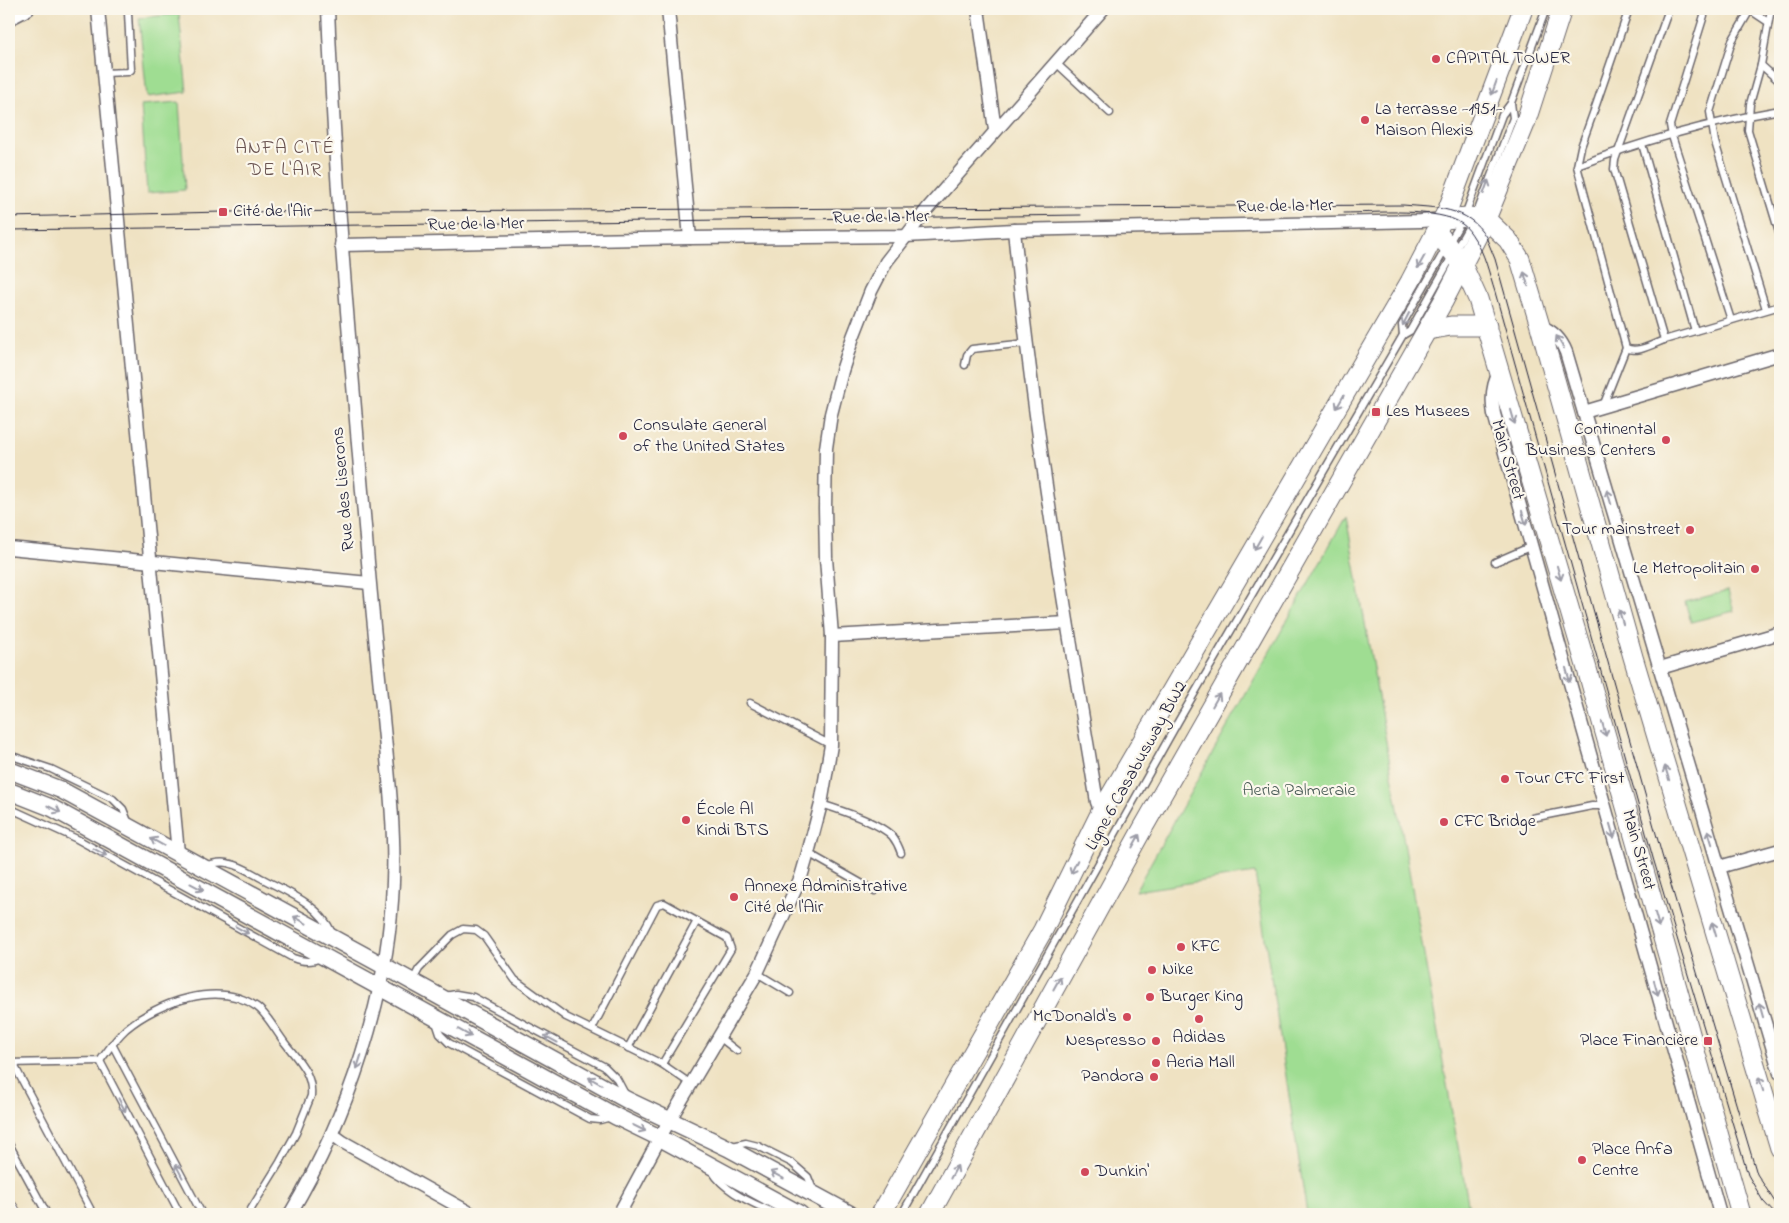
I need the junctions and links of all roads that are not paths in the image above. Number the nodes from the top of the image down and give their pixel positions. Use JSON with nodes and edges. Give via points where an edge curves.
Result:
{"nodes":[{"id":1,"x":28,"y":9,"type":"edge"},
{"id":2,"x":98,"y":9,"type":"edge"},
{"id":3,"x":328,"y":9,"type":"edge"},
{"id":4,"x":668,"y":9,"type":"edge"},
{"id":5,"x":978,"y":9,"type":"edge"},
{"id":6,"x":1102,"y":9,"type":"edge"},
{"id":7,"x":1523,"y":9,"type":"edge"},
{"id":8,"x":1546,"y":9,"type":"edge"},
{"id":9,"x":1562,"y":9,"type":"edge"},
{"id":10,"x":1629,"y":9,"type":"edge"},
{"id":11,"x":1669,"y":9,"type":"edge"},
{"id":12,"x":1706,"y":9,"type":"edge"},
{"id":13,"x":1771,"y":9,"type":"edge"},
{"id":14,"x":1749,"y":10,"type":"edge"},
{"id":15,"x":128,"y":13,"type":"dead end"},
{"id":16,"x":9,"y":19,"type":"edge"},
{"id":17,"x":1768,"y":22,"type":"junction"},
{"id":18,"x":1055,"y":62,"type":"junction"},
{"id":19,"x":1762,"y":65,"type":"junction"},
{"id":20,"x":104,"y":73,"type":"junction"},
{"id":21,"x":1780,"y":82,"type":"edge"},
{"id":22,"x":1511,"y":103,"type":"junction"},
{"id":23,"x":1780,"y":110,"type":"edge"},
{"id":24,"x":1110,"y":112,"type":"dead end"},
{"id":25,"x":1749,"y":116,"type":"junction"},
{"id":26,"x":1712,"y":125,"type":"junction"},
{"id":27,"x":995,"y":130,"type":"junction"},
{"id":28,"x":1672,"y":136,"type":"junction"},
{"id":29,"x":1642,"y":144,"type":"junction"},
{"id":30,"x":1619,"y":150,"type":"junction"},
{"id":31,"x":1577,"y":166,"type":"junction"},
{"id":32,"x":1474,"y":218,"type":"junction"},
{"id":33,"x":1014,"y":230,"type":"junction"},
{"id":34,"x":906,"y":236,"type":"junction"},
{"id":35,"x":1780,"y":236,"type":"edge"},
{"id":36,"x":690,"y":238,"type":"junction"},
{"id":37,"x":1449,"y":243,"type":"junction"},
{"id":38,"x":341,"y":245,"type":"junction"},
{"id":39,"x":1780,"y":306,"type":"edge"},
{"id":40,"x":1766,"y":309,"type":"junction"},
{"id":41,"x":1731,"y":320,"type":"junction"},
{"id":42,"x":1487,"y":326,"type":"junction"},
{"id":43,"x":1540,"y":326,"type":"junction"},
{"id":44,"x":1428,"y":330,"type":"junction"},
{"id":45,"x":1695,"y":331,"type":"junction"},
{"id":46,"x":1664,"y":340,"type":"junction"},
{"id":47,"x":1026,"y":343,"type":"junction"},
{"id":48,"x":1626,"y":348,"type":"junction"},
{"id":49,"x":1780,"y":354,"type":"edge"},
{"id":50,"x":965,"y":364,"type":"dead end"},
{"id":51,"x":1500,"y":370,"type":"junction"},
{"id":52,"x":1603,"y":407,"type":"junction"},
{"id":53,"x":1584,"y":412,"type":"junction"},
{"id":54,"x":1532,"y":546,"type":"junction"},
{"id":55,"x":9,"y":548,"type":"edge"},
{"id":56,"x":150,"y":560,"type":"junction"},
{"id":57,"x":1495,"y":562,"type":"dead end"},
{"id":58,"x":369,"y":583,"type":"junction"},
{"id":59,"x":1066,"y":623,"type":"junction"},
{"id":60,"x":1780,"y":633,"type":"edge"},
{"id":61,"x":832,"y":636,"type":"junction"},
{"id":62,"x":1660,"y":668,"type":"junction"},
{"id":63,"x":750,"y":703,"type":"dead end"},
{"id":64,"x":831,"y":745,"type":"junction"},
{"id":65,"x":9,"y":755,"type":"edge"},
{"id":66,"x":9,"y":770,"type":"edge"},
{"id":67,"x":9,"y":791,"type":"edge"},
{"id":68,"x":821,"y":804,"type":"junction"},
{"id":69,"x":1605,"y":806,"type":"junction"},
{"id":70,"x":9,"y":808,"type":"edge"},
{"id":71,"x":1101,"y":812,"type":"junction"},
{"id":72,"x":1532,"y":818,"type":"dead end"},
{"id":73,"x":130,"y":828,"type":"junction"},
{"id":74,"x":1780,"y":850,"type":"edge"},
{"id":75,"x":178,"y":853,"type":"junction"},
{"id":76,"x":808,"y":853,"type":"junction"},
{"id":77,"x":901,"y":853,"type":"dead end"},
{"id":78,"x":1719,"y":867,"type":"junction"},
{"id":79,"x":875,"y":891,"type":"dead end"},
{"id":80,"x":697,"y":921,"type":"junction"},
{"id":81,"x":324,"y":956,"type":"junction"},
{"id":82,"x":384,"y":966,"type":"junction"},
{"id":83,"x":757,"y":973,"type":"junction"},
{"id":84,"x":413,"y":982,"type":"junction"},
{"id":85,"x":380,"y":987,"type":"junction"},
{"id":86,"x":790,"y":993,"type":"dead end"},
{"id":87,"x":592,"y":1030,"type":"junction"},
{"id":88,"x":719,"y":1037,"type":"junction"},
{"id":89,"x":112,"y":1044,"type":"junction"},
{"id":90,"x":628,"y":1048,"type":"junction"},
{"id":91,"x":738,"y":1052,"type":"dead end"},
{"id":92,"x":100,"y":1062,"type":"junction"},
{"id":93,"x":11,"y":1063,"type":"edge"},
{"id":94,"x":662,"y":1064,"type":"junction"},
{"id":95,"x":1780,"y":1073,"type":"edge"},
{"id":96,"x":690,"y":1084,"type":"junction"},
{"id":97,"x":669,"y":1120,"type":"junction"},
{"id":98,"x":332,"y":1134,"type":"junction"},
{"id":99,"x":660,"y":1138,"type":"junction"},
{"id":100,"x":9,"y":1144,"type":"edge"},
{"id":101,"x":1780,"y":1148,"type":"edge"},
{"id":102,"x":710,"y":1165,"type":"junction"},
{"id":103,"x":9,"y":1210,"type":"edge"},
{"id":104,"x":11,"y":1214,"type":"edge"},
{"id":105,"x":47,"y":1214,"type":"edge"},
{"id":106,"x":93,"y":1214,"type":"edge"},
{"id":107,"x":180,"y":1214,"type":"edge"},
{"id":108,"x":202,"y":1214,"type":"edge"},
{"id":109,"x":248,"y":1214,"type":"edge"},
{"id":110,"x":290,"y":1214,"type":"edge"},
{"id":111,"x":472,"y":1214,"type":"edge"},
{"id":112,"x":619,"y":1214,"type":"edge"},
{"id":113,"x":776,"y":1214,"type":"edge"},
{"id":114,"x":800,"y":1214,"type":"edge"},
{"id":115,"x":850,"y":1214,"type":"edge"},
{"id":116,"x":881,"y":1214,"type":"edge"},
{"id":117,"x":902,"y":1214,"type":"edge"},
{"id":118,"x":930,"y":1214,"type":"edge"},
{"id":119,"x":1720,"y":1214,"type":"edge"},
{"id":120,"x":1741,"y":1214,"type":"edge"}],
"edges":[{"from":1,"to":16,"type":"street"},
{"from":2,"to":20,"type":"street"},
{"from":3,"to":38,"type":"street","name":"Rue des Liserons"},
{"from":4,"to":36,"type":"street"},
{"from":5,"to":27,"type":"street"},
{"from":6,"to":18,"type":"street"},
{"from":7,"to":37,"type":"main road","one_way":true,"via":[[1492,94]]},
{"from":8,"to":22,"type":"lane"},
{"from":9,"to":32,"type":"main road","via":[[1525,124]]},
{"from":10,"to":31,"type":"lane","via":[[1580,147]]},
{"from":11,"to":30,"type":"lane"},
{"from":12,"to":28,"type":"lane","via":[[1670,125]]},
{"from":13,"to":17,"type":"lane"},
{"from":14,"to":17,"type":"lane"},
{"from":14,"to":26,"type":"lane","via":[[1732,41],[1710,112]]},
{"from":15,"to":20,"type":"lane","via":[[131,70]]},
{"from":17,"to":19,"type":"lane"},
{"from":18,"to":24,"type":"lane"},
{"from":18,"to":27,"type":"street"},
{"from":19,"to":21,"type":"lane"},
{"from":19,"to":25,"type":"lane"},
{"from":20,"to":56,"type":"street"},
{"from":22,"to":32,"type":"lane","via":[[1502,115]]},
{"from":32,"to":22,"type":"lane","one_way":true,"via":[[1513,118]]},
{"from":23,"to":25,"type":"lane"},
{"from":25,"to":26,"type":"lane"},
{"from":25,"to":35,"type":"lane","via":[[1748,130]]},
{"from":26,"to":28,"type":"lane"},
{"from":26,"to":40,"type":"lane"},
{"from":27,"to":34,"type":"street"},
{"from":28,"to":29,"type":"lane"},
{"from":28,"to":41,"type":"lane"},
{"from":29,"to":30,"type":"lane"},
{"from":29,"to":45,"type":"lane"},
{"from":30,"to":31,"type":"lane"},
{"from":30,"to":46,"type":"lane","via":[[1614,169]]},
{"from":31,"to":48,"type":"lane"},
{"from":32,"to":37,"type":"main road"},
{"from":32,"to":37,"type":"main road"},
{"from":43,"to":32,"type":"main road","one_way":true,"via":[[1520,259],[1508,240]]},
{"from":33,"to":34,"type":"street","name":"Rue de la Mer"},
{"from":33,"to":37,"type":"street","name":"Rue de la Mer","via":[[1421,221]]},
{"from":33,"to":47,"type":"street"},
{"from":34,"to":36,"type":"street","name":"Rue de la Mer"},
{"from":34,"to":61,"type":"street","via":[[886,262],[871,292],[850,346],[831,414],[826,448],[825,508]]},
{"from":36,"to":38,"type":"street","name":"Rue de la Mer"},
{"from":37,"to":42,"type":"main road","name":"Main Street","via":[[1474,287]]},
{"from":37,"to":44,"type":"main road"},
{"from":37,"to":71,"type":"main road","one_way":true,"via":[[1410,282]]},
{"from":37,"to":117,"type":"lane","name":"Ligne 6 Casabusway BW2","via":[[1402,325],[1402,335],[1179,720]]},
{"from":38,"to":58,"type":"street","name":"Rue des Liserons"},
{"from":39,"to":40,"type":"lane"},
{"from":40,"to":41,"type":"lane"},
{"from":41,"to":45,"type":"lane"},
{"from":42,"to":44,"type":"main road"},
{"from":42,"to":51,"type":"main road","name":"Main Street"},
{"from":53,"to":43,"type":"street","one_way":true,"via":[[1563,345],[1554,333]]},
{"from":101,"to":43,"type":"main road","one_way":true,"via":[[1632,657]]},
{"from":118,"to":44,"type":"main road","one_way":true,"via":[[1143,828]]},
{"from":45,"to":46,"type":"lane"},
{"from":46,"to":48,"type":"lane","via":[[1638,350]]},
{"from":47,"to":50,"type":"lane","via":[[975,348],[968,351]]},
{"from":47,"to":59,"type":"street"},
{"from":48,"to":52,"type":"lane"},
{"from":49,"to":52,"type":"street"},
{"from":51,"to":54,"type":"street","name":"Main Street","one_way":true,"via":[[1492,388],[1492,406]]},
{"from":51,"to":120,"type":"main road","name":"Main Street","one_way":true},
{"from":52,"to":53,"type":"street"},
{"from":62,"to":53,"type":"street","one_way":true},
{"from":54,"to":57,"type":"lane"},
{"from":54,"to":69,"type":"street","name":"Main Street","one_way":true},
{"from":55,"to":56,"type":"street"},
{"from":56,"to":58,"type":"street"},
{"from":56,"to":75,"type":"street"},
{"from":58,"to":82,"type":"street","name":"Rue des Liserons","via":[[391,803],[393,880]]},
{"from":59,"to":61,"type":"street"},
{"from":59,"to":71,"type":"street"},
{"from":60,"to":62,"type":"street"},
{"from":61,"to":64,"type":"street"},
{"from":78,"to":62,"type":"street","one_way":true},
{"from":63,"to":64,"type":"lane"},
{"from":64,"to":68,"type":"street"},
{"from":65,"to":73,"type":"lane","via":[[51,769],[113,798],[123,809]]},
{"from":66,"to":73,"type":"street","via":[[60,790]]},
{"from":67,"to":81,"type":"street","one_way":true,"via":[[52,808]]},
{"from":68,"to":76,"type":"street"},
{"from":68,"to":77,"type":"lane","via":[[887,832]]},
{"from":69,"to":72,"type":"lane"},
{"from":69,"to":119,"type":"street","name":"Main Street","one_way":true},
{"from":70,"to":81,"type":"lane","one_way":true,"via":[[77,838],[292,958],[312,961]]},
{"from":71,"to":116,"type":"main road","one_way":true,"via":[[1043,930]]},
{"from":75,"to":73,"type":"street","one_way":true},
{"from":74,"to":78,"type":"street"},
{"from":82,"to":75,"type":"street","one_way":true},
{"from":76,"to":79,"type":"lane"},
{"from":76,"to":83,"type":"street","via":[[801,877]]},
{"from":95,"to":78,"type":"street","one_way":true},
{"from":80,"to":87,"type":"lane","via":[[664,903],[657,906]]},
{"from":80,"to":90,"type":"lane"},
{"from":80,"to":94,"type":"lane","via":[[727,938],[731,949]]},
{"from":81,"to":85,"type":"street"},
{"from":82,"to":84,"type":"street"},
{"from":82,"to":85,"type":"street","name":"Rue des Liserons"},
{"from":83,"to":86,"type":"lane"},
{"from":83,"to":88,"type":"street"},
{"from":84,"to":87,"type":"lane","via":[[419,969],[452,935],[463,929],[476,930],[484,936],[515,980],[566,1017]]},
{"from":97,"to":84,"type":"street","one_way":true},
{"from":85,"to":98,"type":"street","name":"Rue des Liserons","one_way":true,"via":[[360,1059]]},
{"from":85,"to":99,"type":"street","one_way":true},
{"from":87,"to":90,"type":"lane"},
{"from":88,"to":91,"type":"lane"},
{"from":88,"to":96,"type":"street"},
{"from":89,"to":92,"type":"lane"},
{"from":108,"to":89,"type":"lane","one_way":true},
{"from":89,"to":109,"type":"lane","via":[[150,1012],[177,1000],[205,995],[233,996],[258,1008],[308,1073],[312,1090],[296,1133]]},
{"from":90,"to":94,"type":"lane"},
{"from":92,"to":93,"type":"lane"},
{"from":92,"to":107,"type":"lane","one_way":true},
{"from":93,"to":106,"type":"lane"},
{"from":94,"to":96,"type":"lane"},
{"from":96,"to":97,"type":"street"},
{"from":97,"to":99,"type":"street"},
{"from":115,"to":97,"type":"street","one_way":true},
{"from":98,"to":110,"type":"street","name":"Rue des Liserons"},
{"from":98,"to":111,"type":"street"},
{"from":99,"to":102,"type":"street"},
{"from":99,"to":112,"type":"street"},
{"from":100,"to":105,"type":"lane"},
{"from":102,"to":113,"type":"lane","via":[[716,1178],[727,1188]]},
{"from":102,"to":114,"type":"street"},
{"from":103,"to":104,"type":"main road"}]}
